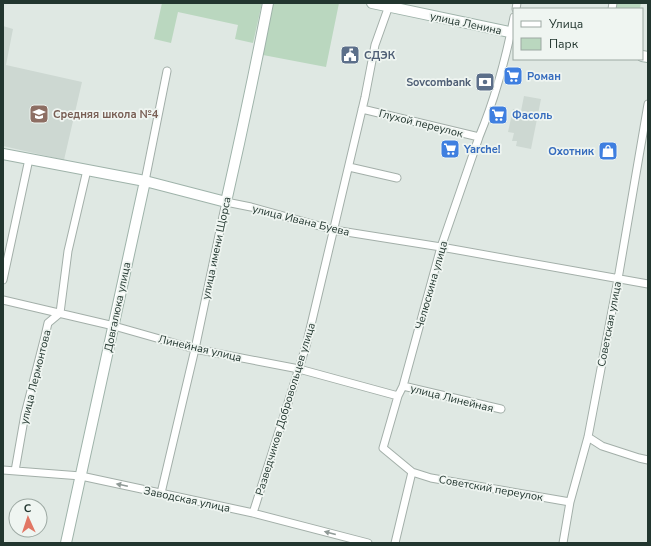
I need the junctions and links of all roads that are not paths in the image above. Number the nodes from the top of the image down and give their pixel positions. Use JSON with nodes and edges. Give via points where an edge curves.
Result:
{"nodes":[{"id":1,"x":268,"y":3,"type":"edge"},
{"id":2,"x":372,"y":3,"type":"edge"},
{"id":3,"x":389,"y":5,"type":"edge"},
{"id":4,"x":512,"y":33,"type":"edge"},
{"id":5,"x":167,"y":71,"type":"dead end"},
{"id":6,"x":648,"y":104,"type":"edge"},
{"id":7,"x":362,"y":109,"type":"junction"},
{"id":8,"x":479,"y":137,"type":"junction"},
{"id":9,"x":3,"y":154,"type":"edge"},
{"id":10,"x":29,"y":159,"type":"junction"},
{"id":11,"x":349,"y":167,"type":"junction"},
{"id":12,"x":87,"y":170,"type":"junction"},
{"id":13,"x":397,"y":178,"type":"dead end"},
{"id":14,"x":145,"y":181,"type":"junction"},
{"id":15,"x":226,"y":202,"type":"junction"},
{"id":16,"x":334,"y":230,"type":"junction"},
{"id":17,"x":441,"y":246,"type":"junction"},
{"id":18,"x":618,"y":279,"type":"junction"},
{"id":19,"x":3,"y":280,"type":"edge"},
{"id":20,"x":648,"y":284,"type":"edge"},
{"id":21,"x":3,"y":300,"type":"edge"},
{"id":22,"x":60,"y":313,"type":"junction"},
{"id":23,"x":114,"y":326,"type":"junction"},
{"id":24,"x":195,"y":349,"type":"junction"},
{"id":25,"x":299,"y":369,"type":"junction"},
{"id":26,"x":403,"y":386,"type":"junction"},
{"id":27,"x":398,"y":396,"type":"junction"},
{"id":28,"x":500,"y":410,"type":"dead end"},
{"id":29,"x":588,"y":437,"type":"junction"},
{"id":30,"x":648,"y":460,"type":"edge"},
{"id":31,"x":3,"y":470,"type":"edge"},
{"id":32,"x":15,"y":471,"type":"junction"},
{"id":33,"x":412,"y":472,"type":"junction"},
{"id":34,"x":81,"y":476,"type":"junction"},
{"id":35,"x":161,"y":493,"type":"junction"},
{"id":36,"x":570,"y":502,"type":"junction"},
{"id":37,"x":253,"y":512,"type":"junction"},
{"id":38,"x":66,"y":543,"type":"edge"},
{"id":39,"x":368,"y":543,"type":"edge"},
{"id":40,"x":394,"y":543,"type":"edge"},
{"id":41,"x":564,"y":543,"type":"edge"}],
"edges":[{"from":1,"to":15,"type":"street","name":"улица имени Щорса"},
{"from":2,"to":3,"type":"street","name":"улица Ленина"},
{"from":3,"to":4,"type":"street","name":"улица Ленина"},
{"from":3,"to":7,"type":"street","name":"Разведчиков Добровольцев улица","via":[[375,45]]},
{"from":4,"to":8,"type":"street","name":"Челюскина улица"},
{"from":5,"to":14,"type":"street","name":"Довгалюка улица"},
{"from":6,"to":18,"type":"street","name":"Советская улица"},
{"from":7,"to":8,"type":"street","name":"Глухой переулок"},
{"from":7,"to":11,"type":"street","name":"Разведчиков Добровольцев улица"},
{"from":8,"to":17,"type":"street","name":"Челюскина улица"},
{"from":9,"to":10,"type":"street","name":"улица Ивана Буева"},
{"from":10,"to":12,"type":"street","name":"улица Ивана Буева"},
{"from":10,"to":19,"type":"street"},
{"from":11,"to":13,"type":"street"},
{"from":11,"to":16,"type":"street","name":"Разведчиков Добровольцев улица"},
{"from":12,"to":14,"type":"street","name":"улица Ивана Буева"},
{"from":12,"to":22,"type":"street","via":[[68,251]]},
{"from":14,"to":15,"type":"street","name":"улица Ивана Буева"},
{"from":14,"to":23,"type":"street","name":"Довгалюка улица"},
{"from":15,"to":16,"type":"street","name":"улица Ивана Буева"},
{"from":15,"to":24,"type":"street","name":"улица имени Щорса"},
{"from":16,"to":17,"type":"street","name":"улица Ивана Буева"},
{"from":16,"to":25,"type":"street","name":"Разведчиков Добровольцев улица"},
{"from":17,"to":18,"type":"street","name":"улица Ивана Буева"},
{"from":17,"to":26,"type":"street","name":"Челюскина улица"},
{"from":18,"to":20,"type":"street","name":"улица Ивана Буева"},
{"from":18,"to":29,"type":"street","name":"Советская улица"},
{"from":21,"to":22,"type":"street","name":"Линейная улица"},
{"from":22,"to":23,"type":"street","name":"Линейная улица"},
{"from":22,"to":32,"type":"street","name":"улица Лермонтова","via":[[48,323],[25,414]]},
{"from":23,"to":24,"type":"street","name":"Линейная улица"},
{"from":23,"to":34,"type":"street","name":"Довгалюка улица"},
{"from":24,"to":25,"type":"street","name":"Линейная улица"},
{"from":24,"to":35,"type":"street","name":"улица имени Щорса"},
{"from":25,"to":27,"type":"street","name":"Линейная улица"},
{"from":25,"to":37,"type":"street","name":"Разведчиков Добровольцев улица"},
{"from":26,"to":27,"type":"street","name":"Челюскина улица"},
{"from":26,"to":28,"type":"street","name":"улица Линейная"},
{"from":27,"to":33,"type":"street","name":"Челюскина улица","via":[[384,448]]},
{"from":29,"to":30,"type":"street","via":[[602,446]]},
{"from":29,"to":36,"type":"street","name":"Советская улица"},
{"from":31,"to":32,"type":"street","name":"Заводская улица"},
{"from":32,"to":34,"type":"street","name":"Заводская улица"},
{"from":33,"to":36,"type":"street","name":"Советский переулок","via":[[431,478]]},
{"from":33,"to":40,"type":"street"},
{"from":35,"to":34,"type":"street","name":"Заводская улица","one_way":true},
{"from":34,"to":38,"type":"street","name":"Довгалюка улица"},
{"from":35,"to":37,"type":"street","name":"Заводская улица"},
{"from":36,"to":41,"type":"street","name":"Советская улица"},
{"from":39,"to":37,"type":"street","name":"Заводская улица","one_way":true}]}
